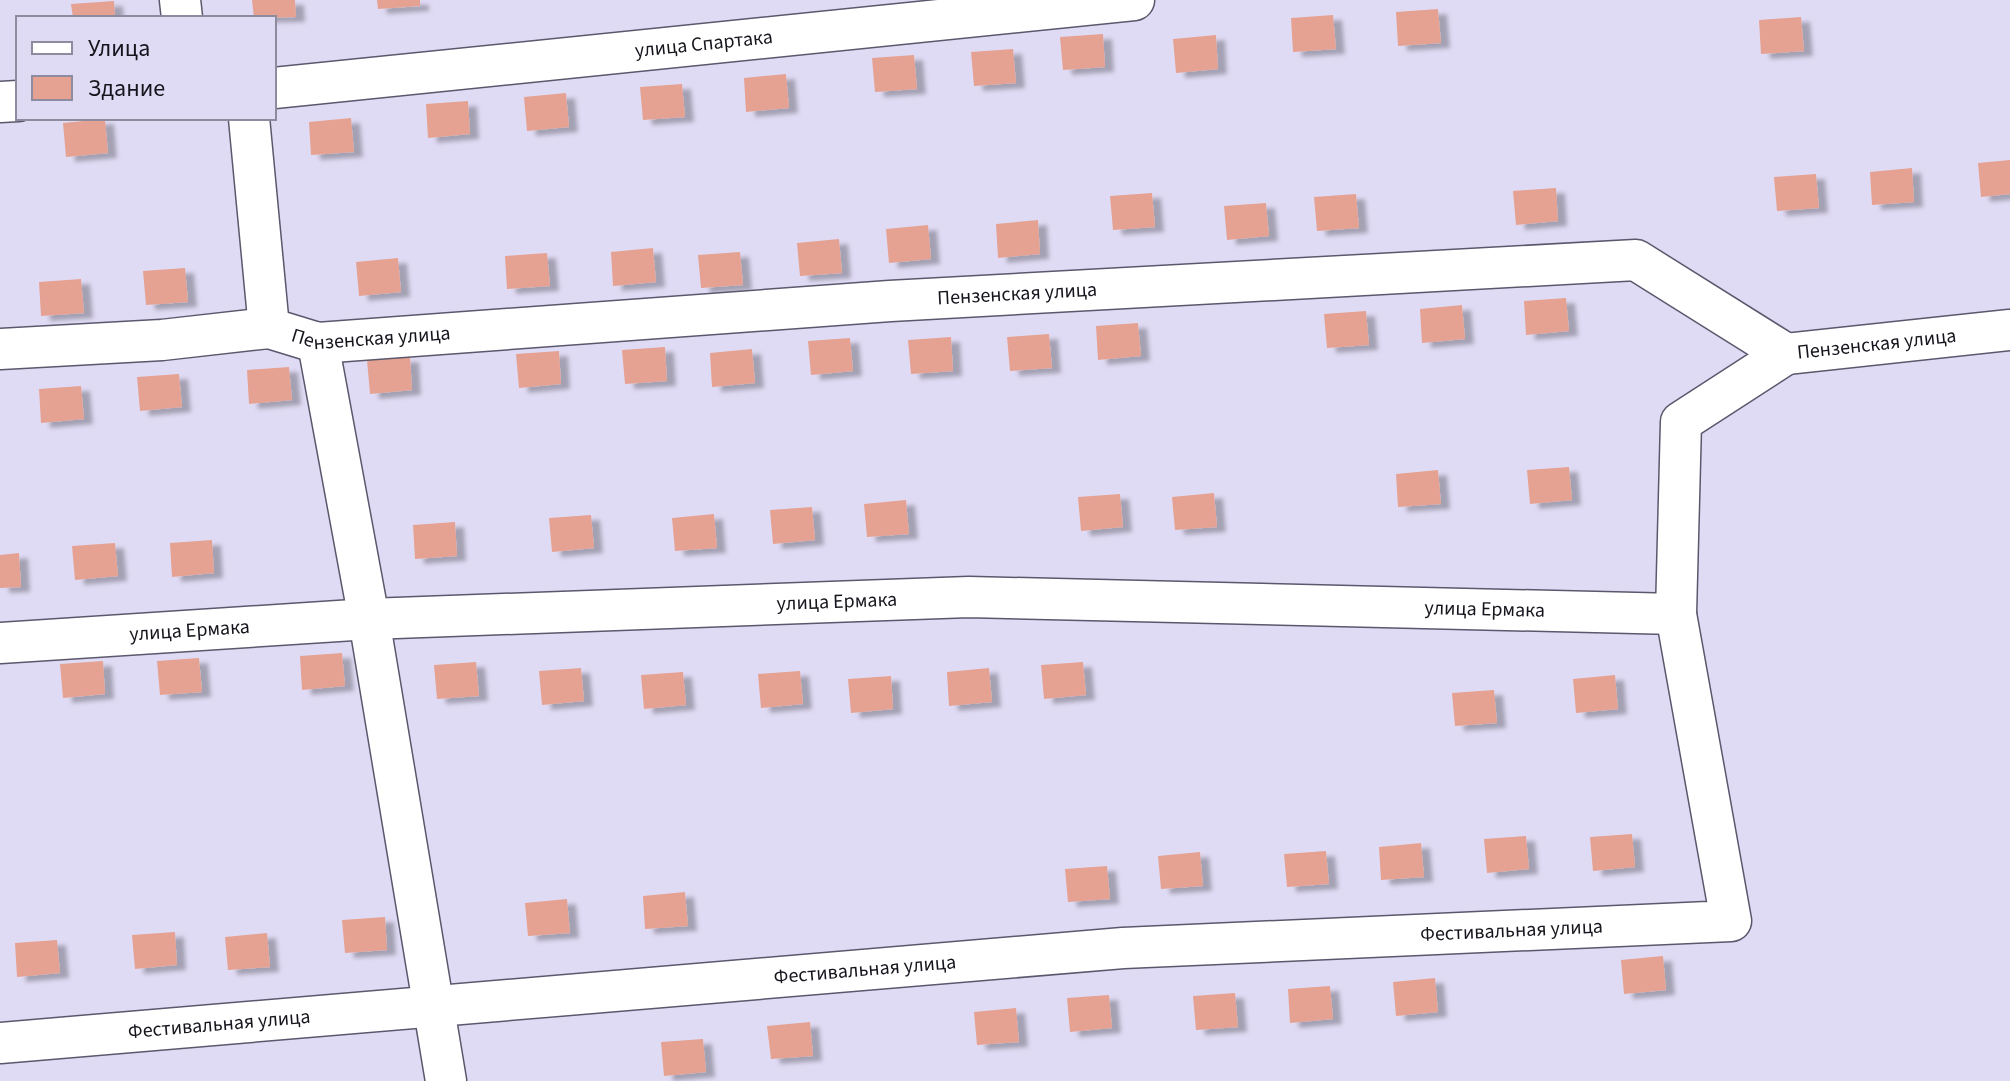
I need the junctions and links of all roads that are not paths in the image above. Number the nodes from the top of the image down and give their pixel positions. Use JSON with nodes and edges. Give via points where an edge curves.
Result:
{"nodes":[{"id":1,"x":1134,"y":0,"type":"edge"},
{"id":2,"x":276,"y":88,"type":"edge"},
{"id":3,"x":249,"y":120,"type":"edge"},
{"id":4,"x":269,"y":328,"type":"junction"},
{"id":5,"x":2010,"y":330,"type":"edge"},
{"id":6,"x":318,"y":343,"type":"junction"},
{"id":7,"x":0,"y":349,"type":"edge"},
{"id":8,"x":1786,"y":354,"type":"junction"},
{"id":9,"x":1676,"y":614,"type":"junction"},
{"id":10,"x":369,"y":619,"type":"junction"},
{"id":11,"x":0,"y":643,"type":"edge"},
{"id":12,"x":433,"y":1005,"type":"junction"},
{"id":13,"x":0,"y":1043,"type":"edge"},
{"id":14,"x":446,"y":1081,"type":"edge"}],
"edges":[{"from":1,"to":2,"type":"street","name":"улица Спартака"},
{"from":3,"to":4,"type":"street"},
{"from":4,"to":6,"type":"street","name":"Пензенская улица"},
{"from":4,"to":7,"type":"street","name":"Пензенская улица"},
{"from":5,"to":8,"type":"street","name":"Пензенская улица"},
{"from":6,"to":8,"type":"street","name":"Пензенская улица","via":[[890,301],[1636,260]]},
{"from":6,"to":10,"type":"street"},
{"from":8,"to":9,"type":"street","via":[[1681,422]]},
{"from":9,"to":10,"type":"street","name":"улица Ермака","via":[[969,597]]},
{"from":9,"to":12,"type":"street","name":"Фестивальная улица","via":[[1731,921],[1123,948]]},
{"from":10,"to":11,"type":"street","name":"улица Ермака"},
{"from":10,"to":12,"type":"street"},
{"from":12,"to":13,"type":"street","name":"Фестивальная улица"},
{"from":12,"to":14,"type":"street"}]}
